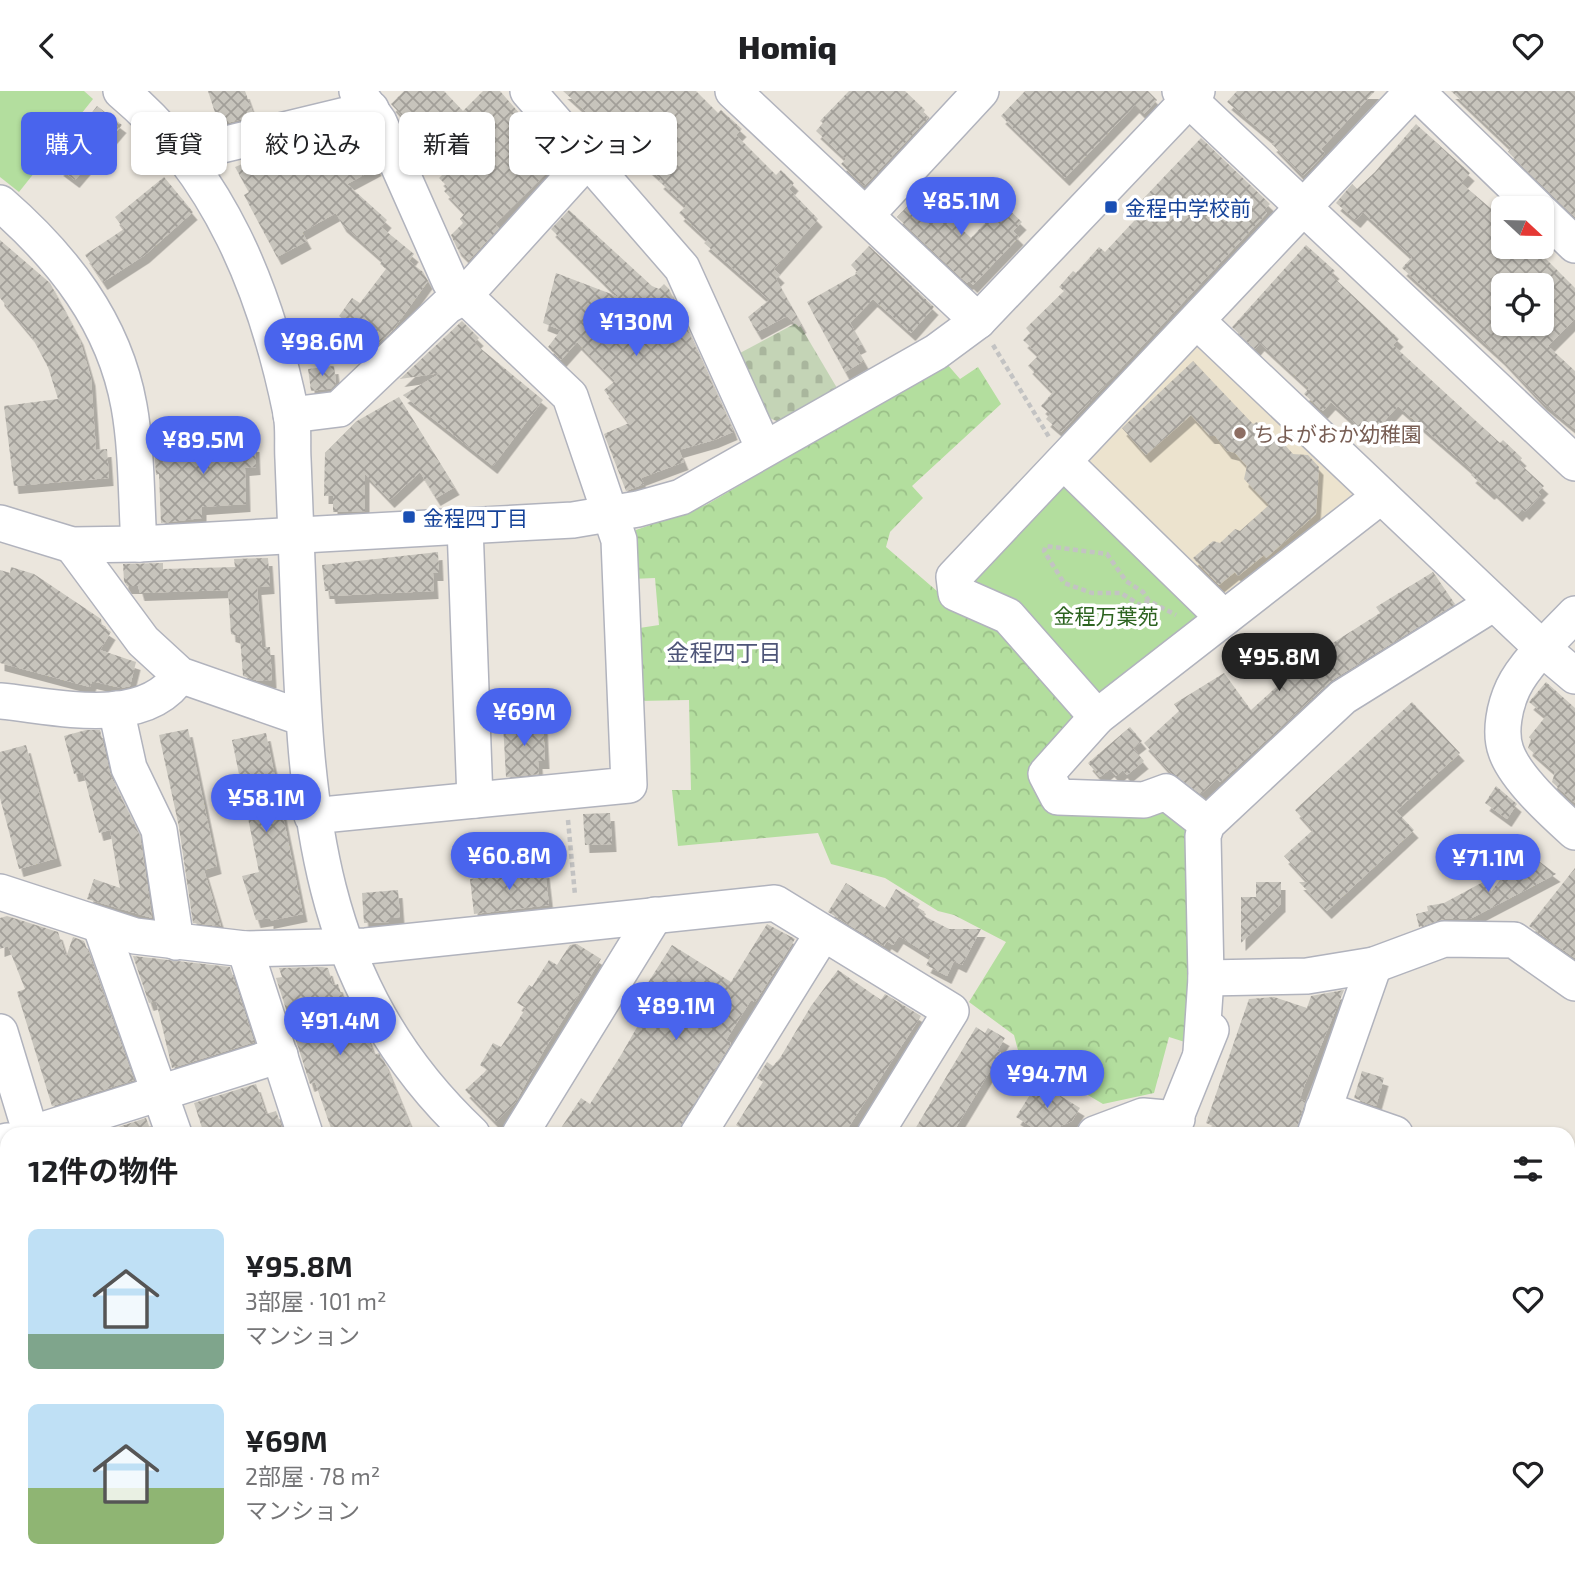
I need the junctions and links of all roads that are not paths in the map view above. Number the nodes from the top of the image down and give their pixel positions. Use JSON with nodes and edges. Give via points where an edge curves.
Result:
{"nodes":[{"id":1,"x":121,"y":91,"type":"edge"},
{"id":2,"x":528,"y":91,"type":"edge"},
{"id":3,"x":733,"y":91,"type":"edge"},
{"id":4,"x":1414,"y":91,"type":"edge"},
{"id":5,"x":1189,"y":94,"type":"edge"},
{"id":6,"x":967,"y":96,"type":"edge"},
{"id":7,"x":364,"y":100,"type":"edge"},
{"id":8,"x":142,"y":112,"type":"edge"},
{"id":9,"x":547,"y":112,"type":"edge"},
{"id":10,"x":227,"y":141,"type":"edge"},
{"id":11,"x":198,"y":175,"type":"edge"},
{"id":12,"x":574,"y":175,"type":"edge"},
{"id":13,"x":602,"y":175,"type":"edge"},
{"id":14,"x":1524,"y":196,"type":"edge"},
{"id":15,"x":0,"y":203,"type":"edge"},
{"id":16,"x":1304,"y":204,"type":"junction"},
{"id":17,"x":866,"y":215,"type":"junction"},
{"id":18,"x":1554,"y":225,"type":"edge"},
{"id":19,"x":1575,"y":245,"type":"edge"},
{"id":20,"x":463,"y":297,"type":"junction"},
{"id":21,"x":978,"y":321,"type":"junction"},
{"id":22,"x":1197,"y":321,"type":"junction"},
{"id":23,"x":291,"y":415,"type":"junction"},
{"id":24,"x":764,"y":449,"type":"junction"},
{"id":25,"x":1065,"y":463,"type":"junction"},
{"id":26,"x":1575,"y":463,"type":"edge"},
{"id":27,"x":1381,"y":496,"type":"junction"},
{"id":28,"x":609,"y":514,"type":"junction"},
{"id":29,"x":0,"y":523,"type":"edge"},
{"id":30,"x":465,"y":526,"type":"junction"},
{"id":31,"x":296,"y":537,"type":"junction"},
{"id":32,"x":139,"y":544,"type":"junction"},
{"id":33,"x":72,"y":545,"type":"junction"},
{"id":34,"x":1494,"y":603,"type":"junction"},
{"id":35,"x":1575,"y":614,"type":"edge"},
{"id":36,"x":1211,"y":628,"type":"junction"},
{"id":37,"x":1543,"y":649,"type":"junction"},
{"id":38,"x":180,"y":675,"type":"junction"},
{"id":39,"x":1575,"y":676,"type":"edge"},
{"id":40,"x":0,"y":701,"type":"edge"},
{"id":41,"x":116,"y":709,"type":"junction"},
{"id":42,"x":1097,"y":717,"type":"junction"},
{"id":43,"x":303,"y":718,"type":"junction"},
{"id":44,"x":475,"y":800,"type":"junction"},
{"id":45,"x":312,"y":816,"type":"junction"},
{"id":46,"x":1207,"y":824,"type":"junction"},
{"id":47,"x":1575,"y":832,"type":"edge"},
{"id":48,"x":0,"y":892,"type":"edge"},
{"id":49,"x":655,"y":915,"type":"junction"},
{"id":50,"x":101,"y":926,"type":"junction"},
{"id":51,"x":823,"y":933,"type":"junction"},
{"id":52,"x":176,"y":942,"type":"junction"},
{"id":53,"x":345,"y":946,"type":"junction"},
{"id":54,"x":245,"y":949,"type":"junction"},
{"id":55,"x":1374,"y":965,"type":"junction"},
{"id":56,"x":1223,"y":977,"type":"junction"},
{"id":57,"x":1575,"y":983,"type":"edge"},
{"id":58,"x":0,"y":1032,"type":"edge"},
{"id":59,"x":280,"y":1055,"type":"junction"},
{"id":60,"x":161,"y":1092,"type":"junction"},
{"id":61,"x":1319,"y":1122,"type":"edge"},
{"id":62,"x":1173,"y":1126,"type":"edge"},
{"id":63,"x":29,"y":1127,"type":"edge"},
{"id":64,"x":53,"y":1127,"type":"edge"},
{"id":65,"x":172,"y":1127,"type":"edge"},
{"id":66,"x":303,"y":1127,"type":"edge"},
{"id":67,"x":465,"y":1127,"type":"edge"},
{"id":68,"x":524,"y":1127,"type":"edge"},
{"id":69,"x":702,"y":1127,"type":"edge"},
{"id":70,"x":879,"y":1127,"type":"edge"},
{"id":71,"x":1114,"y":1127,"type":"edge"},
{"id":72,"x":1351,"y":1127,"type":"edge"}],
"edges":[{"from":1,"to":8,"type":"street"},
{"from":2,"to":9,"type":"street"},
{"from":3,"to":17,"type":"street"},
{"from":4,"to":14,"type":"street"},
{"from":4,"to":16,"type":"street"},
{"from":5,"to":16,"type":"street"},
{"from":5,"to":21,"type":"street"},
{"from":6,"to":17,"type":"street"},
{"from":7,"to":10,"type":"street"},
{"from":7,"to":20,"type":"street","via":[[450,282]]},
{"from":11,"to":23,"type":"street","via":[[248,265],[269,324]]},
{"from":12,"to":20,"type":"street"},
{"from":13,"to":24,"type":"street","via":[[681,268]]},
{"from":15,"to":32,"type":"street","via":[[74,279],[106,333],[129,405]]},
{"from":16,"to":22,"type":"street"},
{"from":16,"to":26,"type":"street"},
{"from":17,"to":21,"type":"street"},
{"from":18,"to":19,"type":"street"},
{"from":20,"to":23,"type":"street","via":[[447,306],[339,409]]},
{"from":20,"to":28,"type":"street","via":[[570,396]]},
{"from":21,"to":24,"type":"street","via":[[936,352]]},
{"from":22,"to":25,"type":"street"},
{"from":22,"to":27,"type":"street"},
{"from":23,"to":31,"type":"street"},
{"from":24,"to":28,"type":"street","via":[[681,497]]},
{"from":25,"to":36,"type":"street"},
{"from":25,"to":42,"type":"street","via":[[954,577],[956,593],[1008,616]]},
{"from":27,"to":34,"type":"street"},
{"from":27,"to":36,"type":"street"},
{"from":28,"to":30,"type":"street"},
{"from":28,"to":44,"type":"street","via":[[619,540],[629,786]]},
{"from":29,"to":33,"type":"street"},
{"from":30,"to":31,"type":"street"},
{"from":30,"to":44,"type":"street"},
{"from":31,"to":32,"type":"street"},
{"from":31,"to":43,"type":"street"},
{"from":32,"to":33,"type":"street"},
{"from":33,"to":38,"type":"street","via":[[143,641]]},
{"from":34,"to":37,"type":"street"},
{"from":34,"to":46,"type":"street","via":[[1343,697]]},
{"from":35,"to":37,"type":"street"},
{"from":36,"to":42,"type":"street"},
{"from":37,"to":39,"type":"street"},
{"from":37,"to":47,"type":"street","via":[[1513,687],[1503,723],[1506,750],[1546,804]]},
{"from":38,"to":41,"type":"street","via":[[171,690],[137,707]]},
{"from":38,"to":43,"type":"street"},
{"from":40,"to":41,"type":"street"},
{"from":41,"to":52,"type":"street","via":[[129,768],[159,830]]},
{"from":42,"to":46,"type":"street","via":[[1046,774],[1058,797],[1144,800],[1166,792]]},
{"from":43,"to":45,"type":"street"},
{"from":44,"to":45,"type":"street"},
{"from":45,"to":53,"type":"street","via":[[325,882]]},
{"from":46,"to":56,"type":"street","via":[[1203,836]]},
{"from":48,"to":50,"type":"street"},
{"from":49,"to":51,"type":"street","via":[[775,903]]},
{"from":49,"to":53,"type":"street"},
{"from":49,"to":68,"type":"street"},
{"from":50,"to":52,"type":"street"},
{"from":50,"to":60,"type":"street"},
{"from":51,"to":69,"type":"street"},
{"from":51,"to":70,"type":"street","via":[[951,1011]]},
{"from":52,"to":54,"type":"street"},
{"from":53,"to":54,"type":"street"},
{"from":53,"to":67,"type":"street","via":[[369,1000],[400,1051]]},
{"from":54,"to":59,"type":"street"},
{"from":55,"to":56,"type":"street","via":[[1307,976]]},
{"from":55,"to":57,"type":"street","via":[[1444,939],[1514,940]]},
{"from":55,"to":61,"type":"street"},
{"from":56,"to":62,"type":"street"},
{"from":58,"to":63,"type":"street"},
{"from":59,"to":60,"type":"street"},
{"from":59,"to":66,"type":"street"},
{"from":60,"to":64,"type":"street"},
{"from":60,"to":65,"type":"street"},
{"from":61,"to":72,"type":"street"},
{"from":62,"to":71,"type":"street","via":[[1143,1116]]}]}
